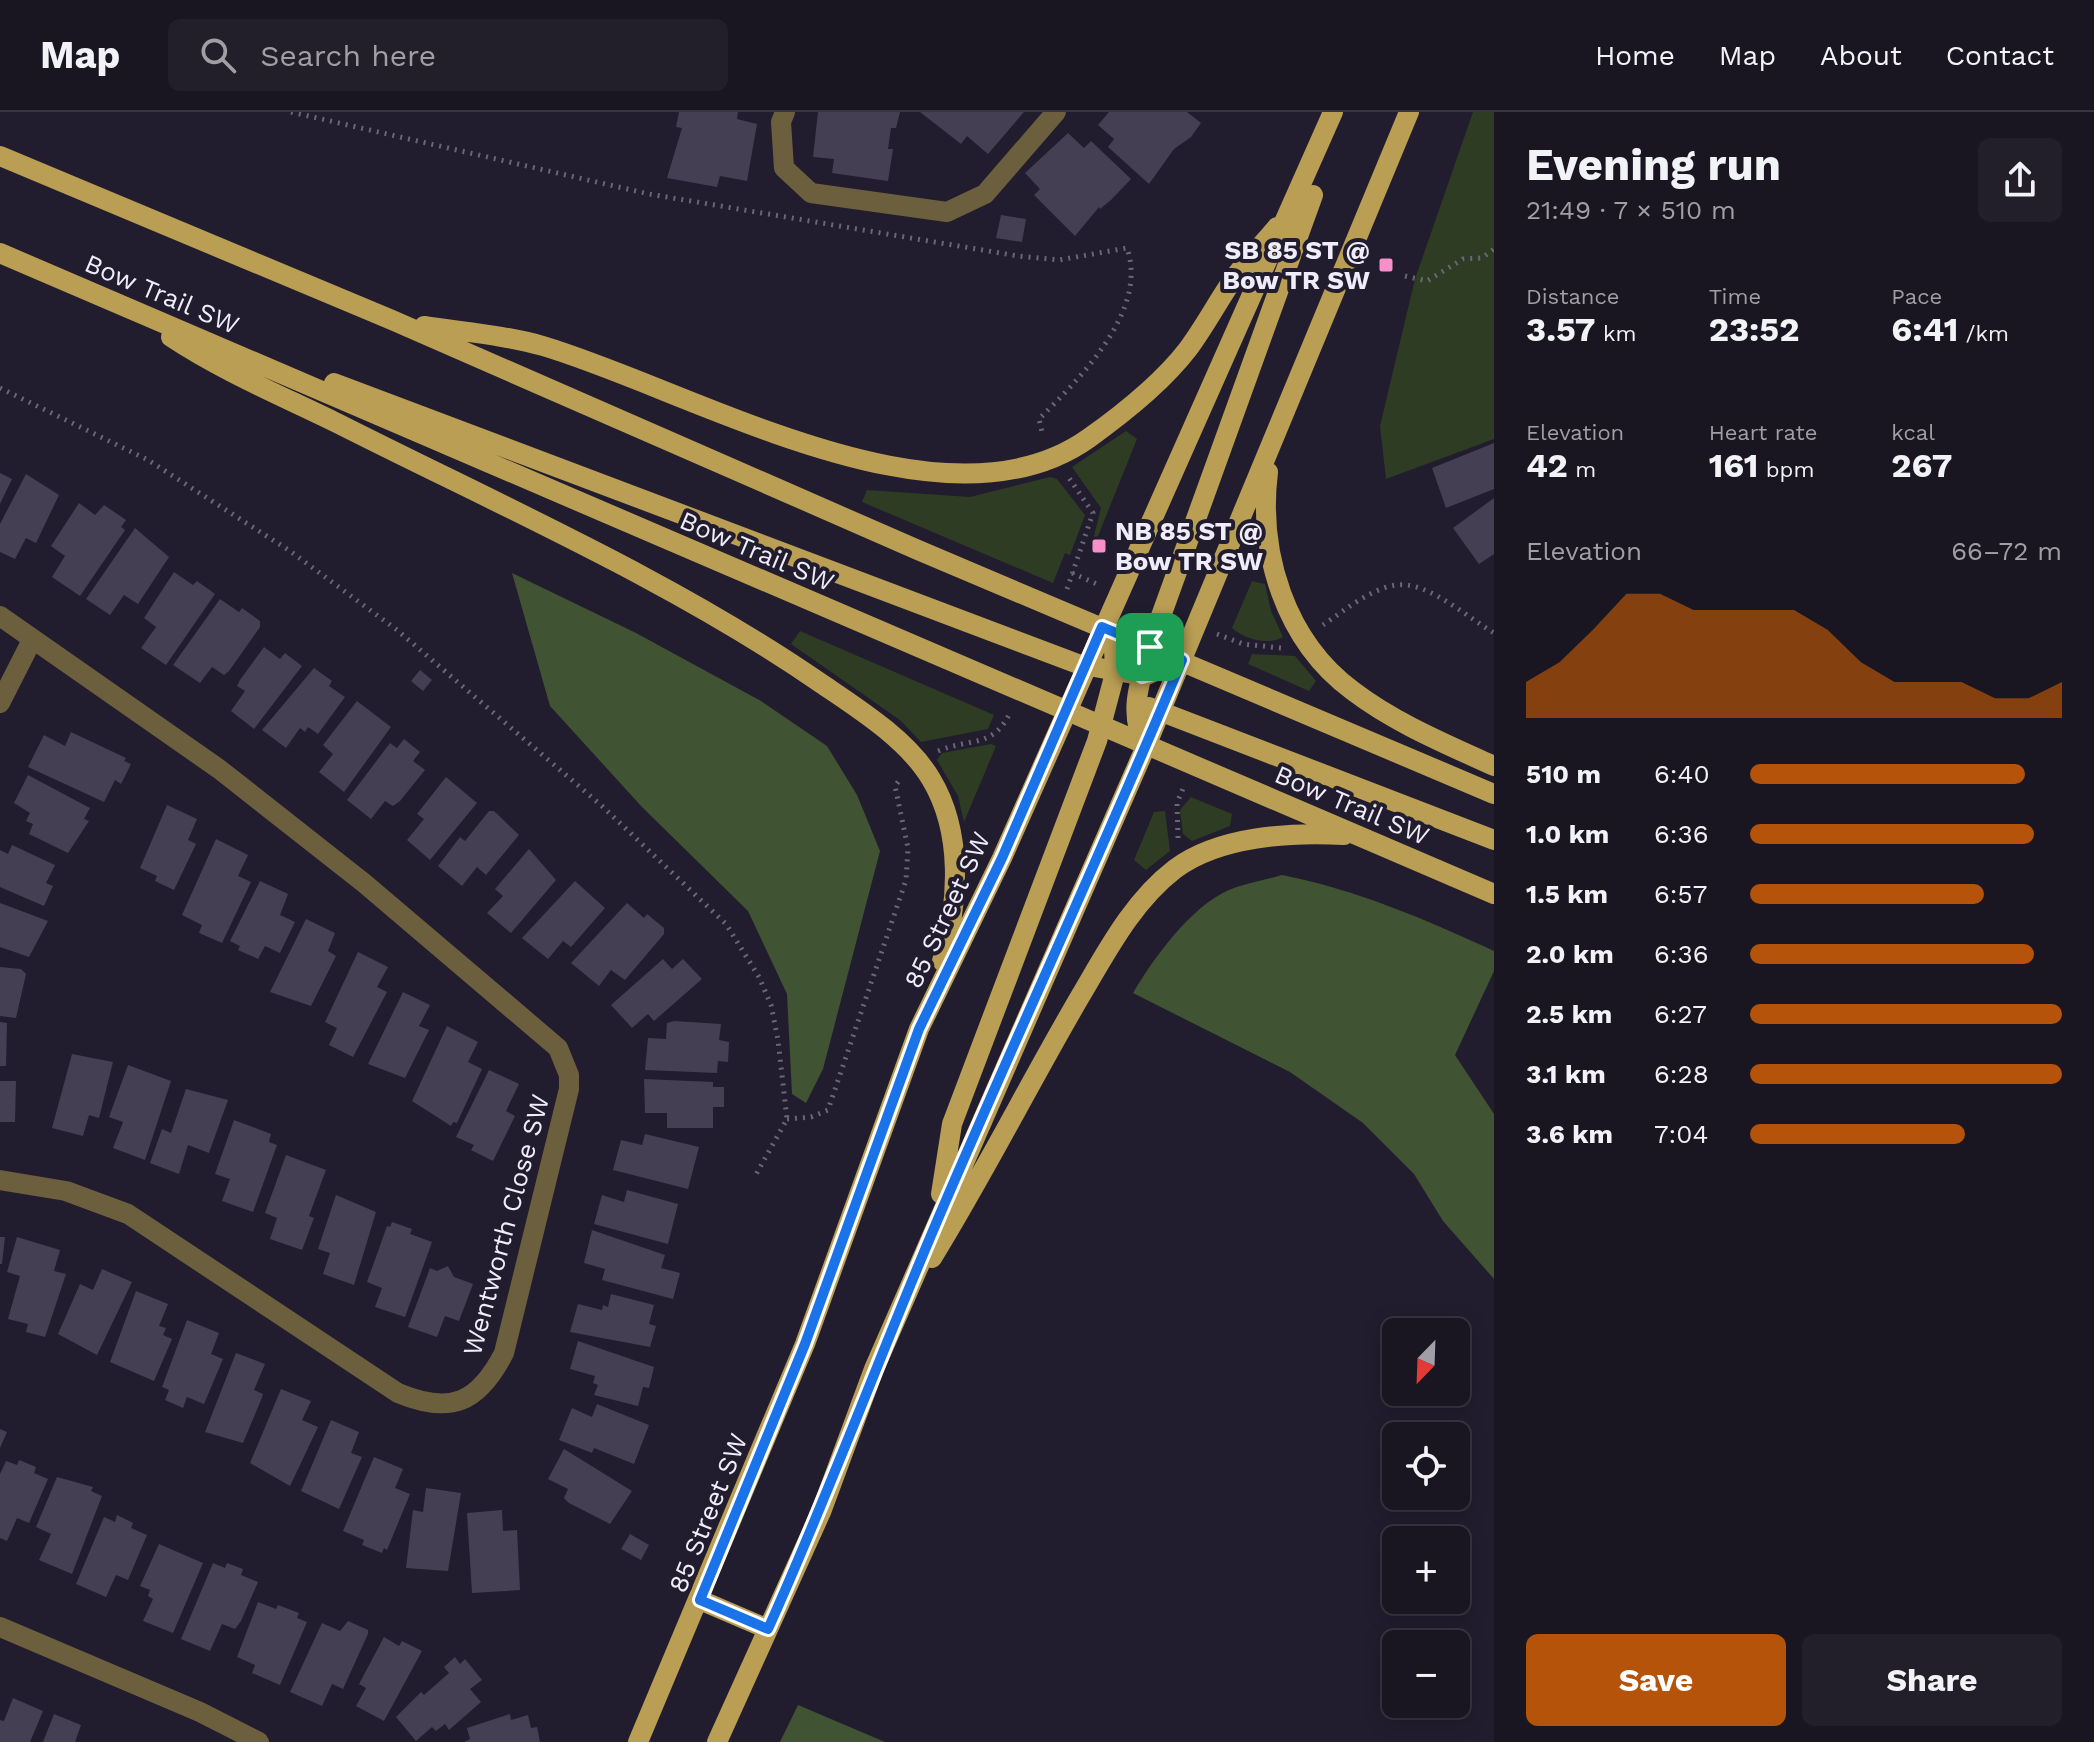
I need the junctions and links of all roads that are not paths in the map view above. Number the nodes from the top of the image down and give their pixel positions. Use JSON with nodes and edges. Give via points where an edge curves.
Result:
{"nodes":[{"id":1,"x":785,"y":112,"type":"edge"},
{"id":2,"x":1056,"y":112,"type":"edge"},
{"id":3,"x":1333,"y":112,"type":"edge"},
{"id":4,"x":1343,"y":112,"type":"edge"},
{"id":5,"x":1409,"y":112,"type":"edge"},
{"id":6,"x":0,"y":156,"type":"edge"},
{"id":7,"x":1294,"y":207,"type":"junction"},
{"id":8,"x":0,"y":253,"type":"edge"},
{"id":9,"x":123,"y":305,"type":"junction"},
{"id":10,"x":392,"y":320,"type":"junction"},
{"id":11,"x":1272,"y":444,"type":"junction"},
{"id":12,"x":0,"y":616,"type":"edge"},
{"id":13,"x":1102,"y":627,"type":"junction"},
{"id":14,"x":32,"y":640,"type":"junction"},
{"id":15,"x":1150,"y":647,"type":"junction"},
{"id":16,"x":1182,"y":660,"type":"junction"},
{"id":17,"x":1086,"y":666,"type":"junction"},
{"id":18,"x":1115,"y":673,"type":"junction"},
{"id":19,"x":1142,"y":676,"type":"junction"},
{"id":20,"x":1109,"y":696,"type":"junction"},
{"id":21,"x":0,"y":703,"type":"edge"},
{"id":22,"x":1136,"y":703,"type":"junction"},
{"id":23,"x":1067,"y":712,"type":"junction"},
{"id":24,"x":1160,"y":712,"type":"junction"},
{"id":25,"x":1101,"y":727,"type":"junction"},
{"id":26,"x":1146,"y":746,"type":"junction"},
{"id":27,"x":1494,"y":766,"type":"edge"},
{"id":28,"x":1494,"y":794,"type":"edge"},
{"id":29,"x":1362,"y":836,"type":"junction"},
{"id":30,"x":1494,"y":840,"type":"edge"},
{"id":31,"x":1494,"y":894,"type":"edge"},
{"id":32,"x":919,"y":1029,"type":"junction"},
{"id":33,"x":0,"y":1180,"type":"edge"},
{"id":34,"x":935,"y":1225,"type":"junction"},
{"id":35,"x":898,"y":1313,"type":"junction"},
{"id":36,"x":700,"y":1600,"type":"junction"},
{"id":37,"x":3,"y":1626,"type":"edge"},
{"id":38,"x":768,"y":1629,"type":"junction"},
{"id":39,"x":259,"y":1742,"type":"edge"},
{"id":40,"x":638,"y":1742,"type":"edge"},
{"id":41,"x":717,"y":1742,"type":"edge"}],
"edges":[{"from":1,"to":2,"type":"street","via":[[784,168],[811,193],[947,212],[985,194]]},
{"from":3,"to":7,"type":"main road","name":"85 Street SW"},
{"from":4,"to":15,"type":"main road"},
{"from":5,"to":11,"type":"main road"},
{"from":6,"to":10,"type":"main road"},
{"from":7,"to":10,"type":"main road","via":[[1235,277],[1164,376],[1088,439],[1056,458],[1005,472],[903,469],[788,436],[542,346]]},
{"from":7,"to":13,"type":"main road","name":"85 Street SW"},
{"from":8,"to":9,"type":"main road","name":"Bow Trail SW"},
{"from":9,"to":17,"type":"main road"},
{"from":9,"to":23,"type":"main road","name":"Bow Trail SW"},
{"from":9,"to":32,"type":"main road","via":[[186,347],[706,613],[798,667],[887,732],[930,777],[952,824],[949,936]]},
{"from":10,"to":13,"type":"main road"},
{"from":11,"to":16,"type":"main road"},
{"from":11,"to":27,"type":"main road","via":[[1265,497],[1269,545],[1277,582],[1303,639],[1352,691],[1419,731]]},
{"from":12,"to":14,"type":"street","name":"Wentworth Close SW"},
{"from":13,"to":15,"type":"main road"},
{"from":13,"to":17,"type":"main road","name":"85 Street SW"},
{"from":13,"to":18,"type":"main road","via":[[1114,648]]},
{"from":14,"to":21,"type":"street"},
{"from":14,"to":33,"type":"street","name":"Wentworth Close SW","via":[[219,769],[364,883],[558,1048],[569,1089],[504,1353],[488,1383],[466,1399],[444,1405],[398,1393],[128,1214],[66,1191]]},
{"from":15,"to":16,"type":"main road"},
{"from":15,"to":19,"type":"main road"},
{"from":16,"to":19,"type":"main road"},
{"from":16,"to":24,"type":"main road"},
{"from":16,"to":28,"type":"main road"},
{"from":17,"to":18,"type":"main road"},
{"from":17,"to":23,"type":"main road","name":"85 Street SW"},
{"from":18,"to":19,"type":"main road"},
{"from":18,"to":20,"type":"main road"},
{"from":19,"to":22,"type":"main road"},
{"from":20,"to":22,"type":"main road"},
{"from":20,"to":23,"type":"main road","via":[[1086,699]]},
{"from":20,"to":25,"type":"main road"},
{"from":22,"to":24,"type":"main road"},
{"from":22,"to":26,"type":"main road","via":[[1136,729]]},
{"from":23,"to":25,"type":"main road","name":"Bow Trail SW"},
{"from":23,"to":32,"type":"main road","name":"85 Street SW"},
{"from":24,"to":26,"type":"main road"},
{"from":24,"to":30,"type":"main road"},
{"from":25,"to":26,"type":"main road","name":"Bow Trail SW"},
{"from":25,"to":34,"type":"main road","via":[[952,1124]]},
{"from":26,"to":29,"type":"main road","name":"Bow Trail SW"},
{"from":26,"to":34,"type":"main road"},
{"from":29,"to":31,"type":"main road","name":"Bow Trail SW"},
{"from":29,"to":35,"type":"main road","via":[[1257,839],[1188,860],[1152,889],[1099,966],[978,1184]]},
{"from":32,"to":36,"type":"main road","name":"85 Street SW","via":[[805,1344]]},
{"from":34,"to":35,"type":"main road"},
{"from":35,"to":38,"type":"main road","via":[[821,1512]]},
{"from":36,"to":38,"type":"main road"},
{"from":36,"to":40,"type":"main road","name":"85 Street SW"},
{"from":37,"to":39,"type":"street"},
{"from":38,"to":41,"type":"main road"}]}
